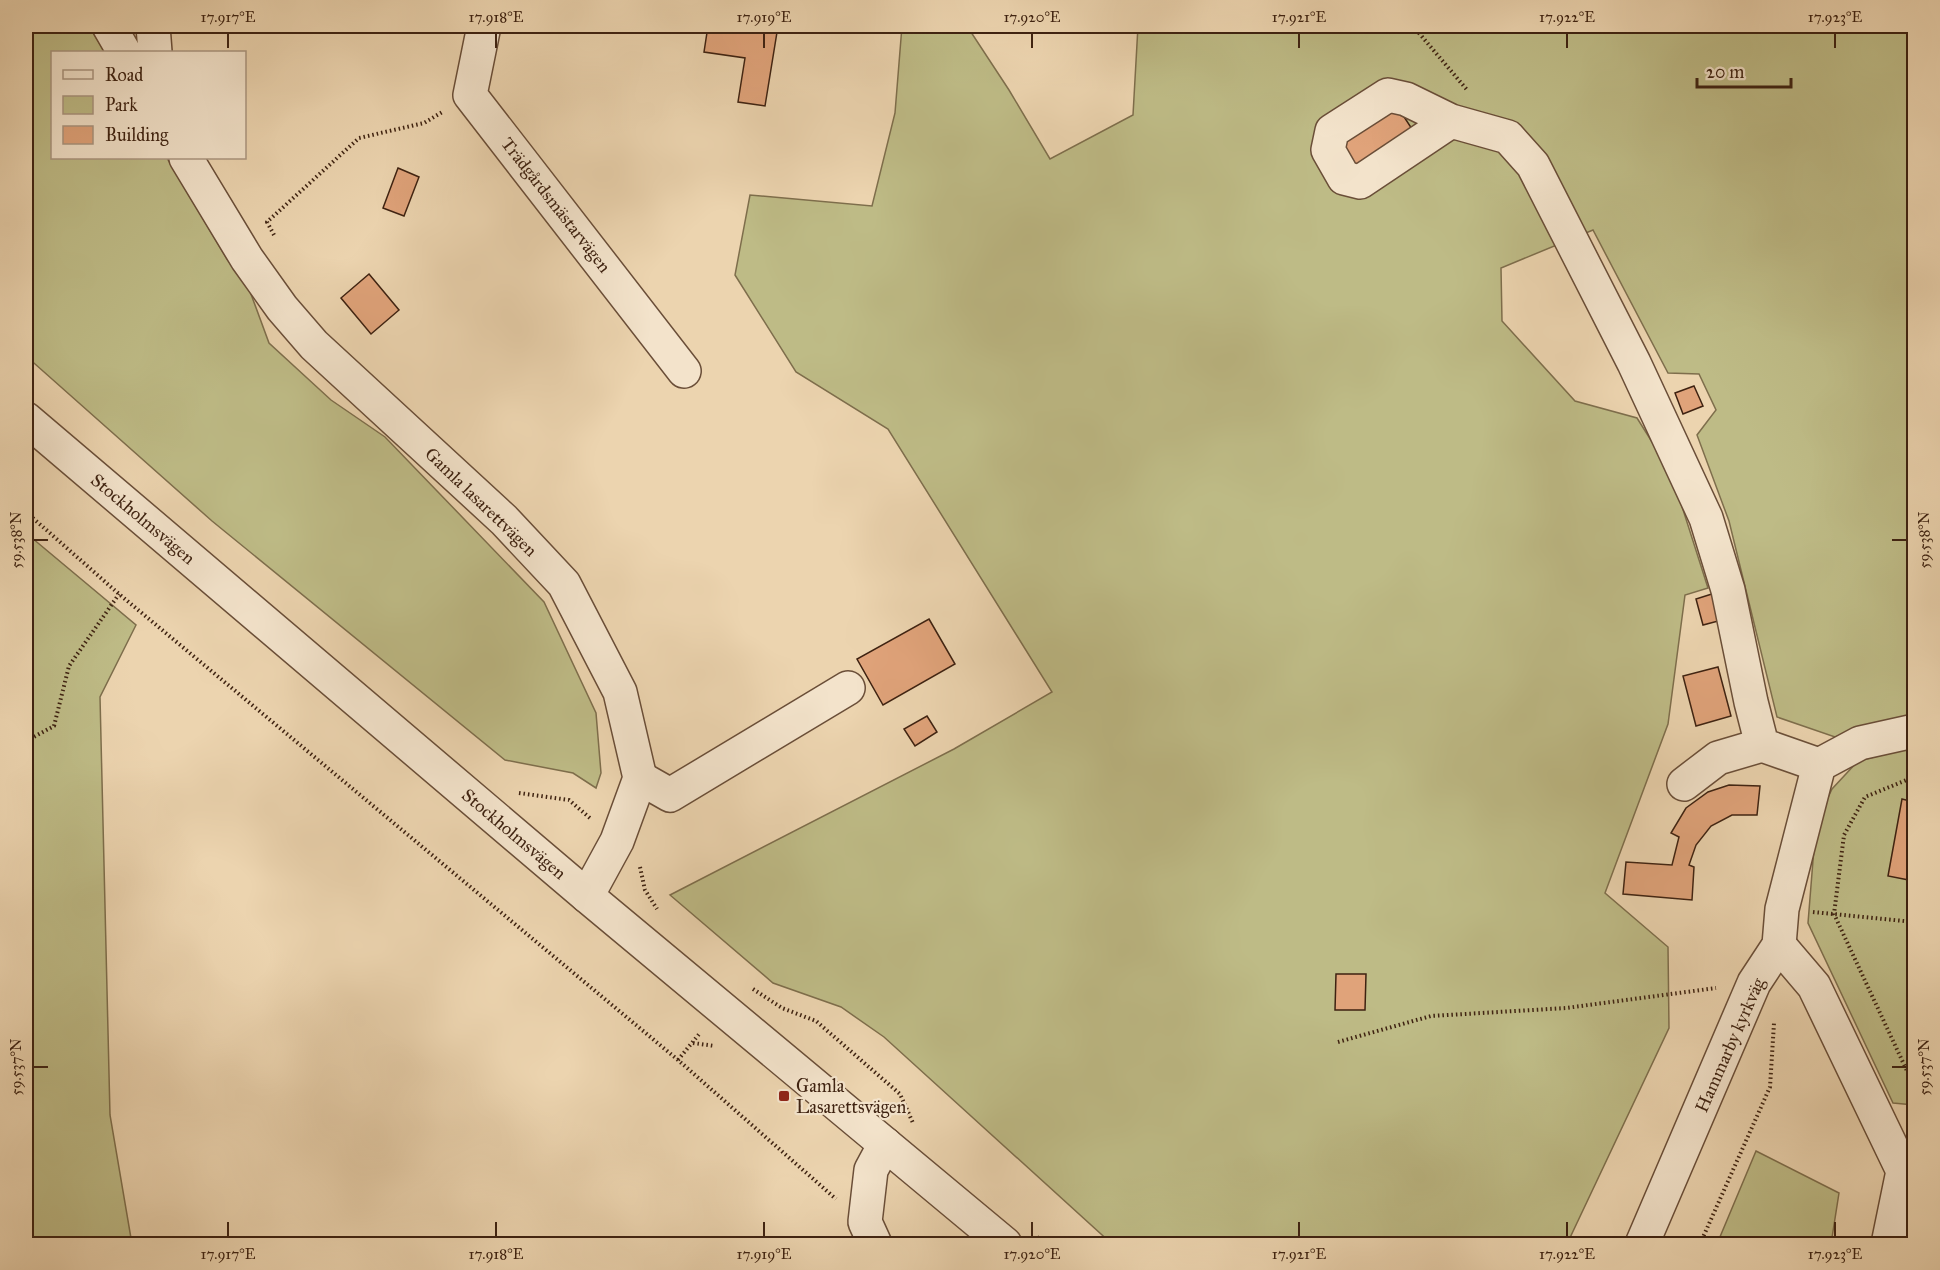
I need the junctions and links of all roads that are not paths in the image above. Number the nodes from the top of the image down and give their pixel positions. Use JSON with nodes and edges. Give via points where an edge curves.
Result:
{"nodes":[{"id":1,"x":109,"y":26,"type":"edge"},
{"id":2,"x":153,"y":26,"type":"edge"},
{"id":3,"x":484,"y":26,"type":"edge"},
{"id":4,"x":123,"y":51,"type":"edge"},
{"id":5,"x":155,"y":51,"type":"edge"},
{"id":6,"x":1451,"y":121,"type":"dead end"},
{"id":7,"x":187,"y":159,"type":"edge"},
{"id":8,"x":684,"y":371,"type":"dead end"},
{"id":9,"x":26,"y":419,"type":"edge"},
{"id":10,"x":848,"y":688,"type":"dead end"},
{"id":11,"x":1914,"y":731,"type":"edge"},
{"id":12,"x":1762,"y":745,"type":"junction"},
{"id":13,"x":1819,"y":765,"type":"junction"},
{"id":14,"x":640,"y":778,"type":"junction"},
{"id":15,"x":1684,"y":784,"type":"dead end"},
{"id":16,"x":587,"y":896,"type":"junction"},
{"id":17,"x":1779,"y":945,"type":"junction"},
{"id":18,"x":885,"y":1144,"type":"junction"},
{"id":19,"x":870,"y":1233,"type":"edge"},
{"id":20,"x":1020,"y":1240,"type":"edge"},
{"id":21,"x":1642,"y":1245,"type":"edge"},
{"id":22,"x":1888,"y":1245,"type":"edge"}],
"edges":[{"from":1,"to":4,"type":"street"},
{"from":2,"to":5,"type":"street"},
{"from":3,"to":8,"type":"street","name":"Trädgårdsmästarvägen","via":[[470,95]]},
{"from":6,"to":12,"type":"street","via":[[1508,137],[1533,165],[1634,363],[1706,518],[1728,590]]},
{"from":7,"to":14,"type":"street","name":"Gamla lasarettvägen","via":[[247,259],[314,345],[504,520],[564,584],[620,692]]},
{"from":9,"to":16,"type":"street","name":"Stockholmsvägen"},
{"from":10,"to":14,"type":"street","via":[[670,795]]},
{"from":11,"to":13,"type":"street","via":[[1860,743]]},
{"from":12,"to":13,"type":"street"},
{"from":12,"to":15,"type":"street","via":[[1718,758]]},
{"from":13,"to":17,"type":"street","name":"Hammarby kyrkväg","via":[[1782,909]]},
{"from":14,"to":16,"type":"street","via":[[617,841]]},
{"from":16,"to":18,"type":"street","name":"Stockholmsvägen"},
{"from":17,"to":21,"type":"street","name":"Hammarby kyrkväg","via":[[1754,983]]},
{"from":17,"to":22,"type":"street","via":[[1814,986],[1903,1171]]},
{"from":18,"to":19,"type":"street","via":[[872,1170]]},
{"from":18,"to":20,"type":"street","name":"Stockholmsvägen"}]}
